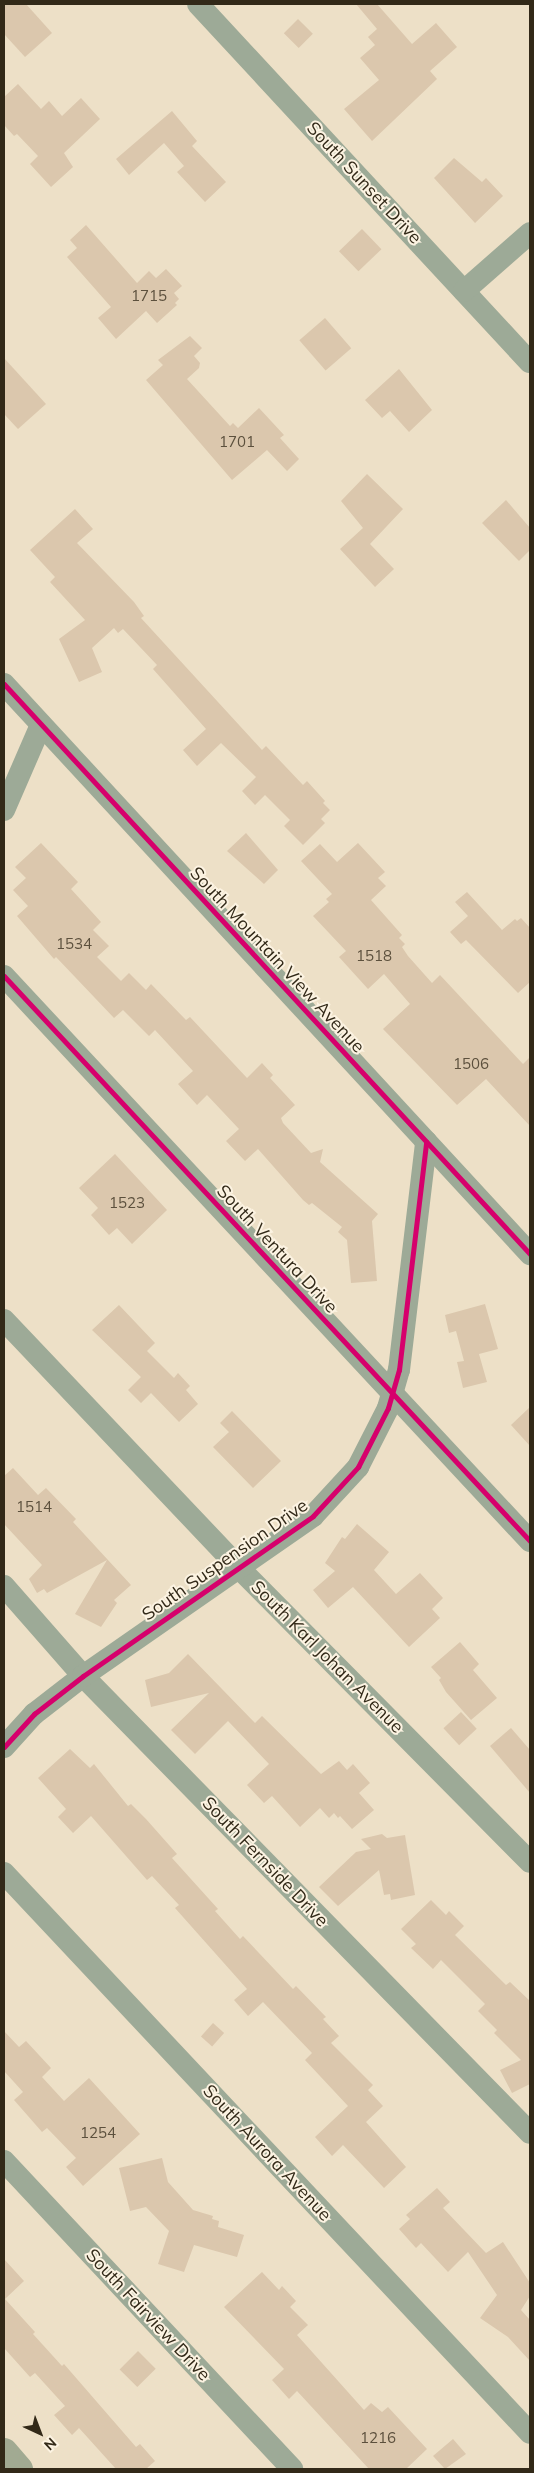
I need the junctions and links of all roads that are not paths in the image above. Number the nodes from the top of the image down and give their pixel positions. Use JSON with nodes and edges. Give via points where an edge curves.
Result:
{"nodes":[{"id":1,"x":198,"y":4,"type":"edge"},
{"id":2,"x":530,"y":233,"type":"edge"},
{"id":3,"x":464,"y":291,"type":"junction"},
{"id":4,"x":530,"y":362,"type":"edge"},
{"id":5,"x":4,"y":684,"type":"edge"},
{"id":6,"x":41,"y":724,"type":"junction"},
{"id":7,"x":4,"y":810,"type":"edge"},
{"id":8,"x":4,"y":976,"type":"edge"},
{"id":9,"x":426,"y":1142,"type":"junction"},
{"id":10,"x":530,"y":1254,"type":"edge"},
{"id":11,"x":4,"y":1320,"type":"edge"},
{"id":12,"x":393,"y":1394,"type":"junction"},
{"id":13,"x":530,"y":1541,"type":"edge"},
{"id":14,"x":240,"y":1569,"type":"junction"},
{"id":15,"x":4,"y":1586,"type":"edge"},
{"id":16,"x":83,"y":1676,"type":"junction"},
{"id":17,"x":4,"y":1747,"type":"edge"},
{"id":18,"x":530,"y":1862,"type":"edge"},
{"id":19,"x":4,"y":1873,"type":"edge"},
{"id":20,"x":530,"y":2133,"type":"edge"},
{"id":21,"x":4,"y":2161,"type":"edge"},
{"id":22,"x":530,"y":2433,"type":"edge"},
{"id":23,"x":4,"y":2452,"type":"edge"},
{"id":24,"x":19,"y":2469,"type":"edge"},
{"id":25,"x":292,"y":2469,"type":"edge"}],
"edges":[{"from":1,"to":3,"type":"street","name":"South Sunset Drive"},
{"from":2,"to":3,"type":"street"},
{"from":3,"to":4,"type":"street","name":"South Sunset Drive"},
{"from":5,"to":6,"type":"street","name":"South Mountain View Avenue"},
{"from":6,"to":7,"type":"street"},
{"from":6,"to":9,"type":"street","name":"South Mountain View Avenue"},
{"from":8,"to":12,"type":"street","name":"South Ventura Drive"},
{"from":9,"to":10,"type":"street","name":"South Mountain View Avenue"},
{"from":9,"to":12,"type":"street","name":"South Suspension Drive","via":[[399,1370]]},
{"from":11,"to":14,"type":"street","name":"South Karl Johan Avenue"},
{"from":12,"to":13,"type":"street","name":"South Ventura Drive"},
{"from":12,"to":14,"type":"street","name":"South Suspension Drive","via":[[372,1444],[332,1498],[313,1516]]},
{"from":14,"to":16,"type":"street","name":"South Suspension Drive"},
{"from":14,"to":18,"type":"street","name":"South Karl Johan Avenue"},
{"from":15,"to":16,"type":"street","name":"South Fernside Drive"},
{"from":16,"to":17,"type":"street","name":"South Suspension Drive","via":[[34,1714]]},
{"from":16,"to":20,"type":"street","name":"South Fernside Drive"},
{"from":19,"to":22,"type":"street","name":"South Aurora Avenue"},
{"from":21,"to":25,"type":"street","name":"South Fairview Drive"},
{"from":23,"to":24,"type":"main road"}]}
